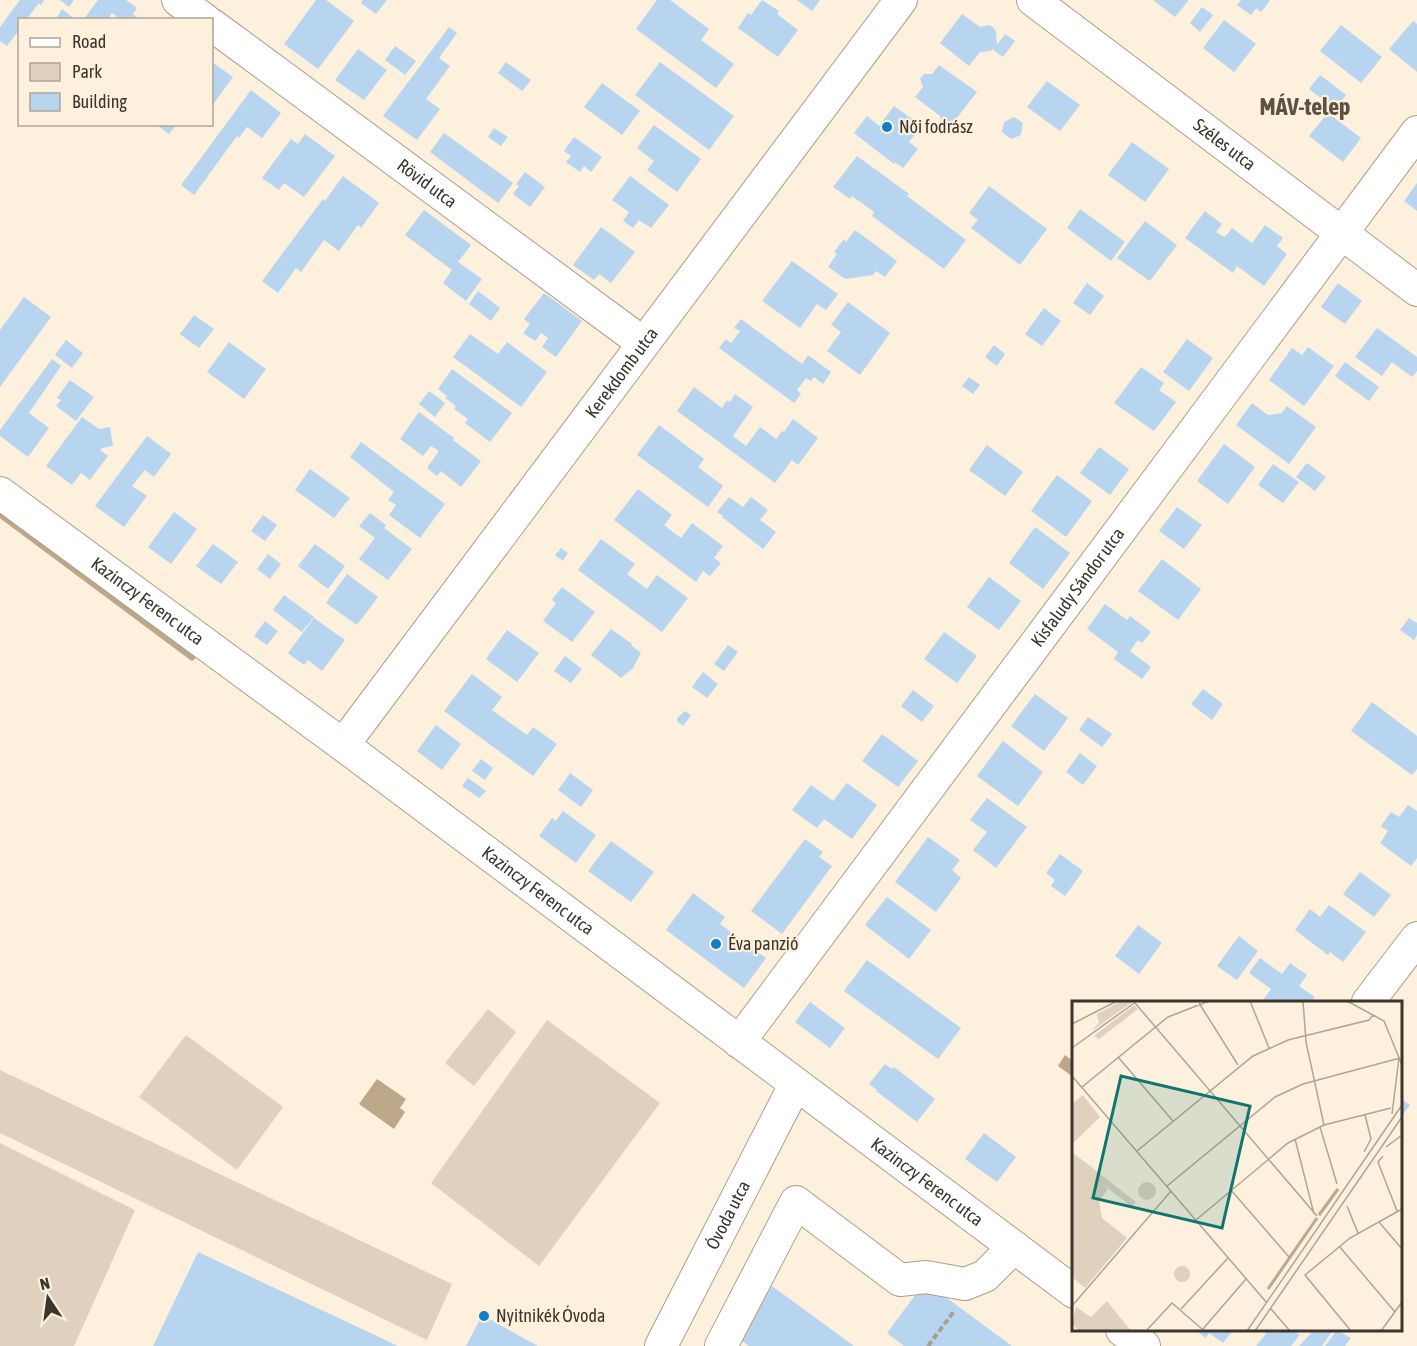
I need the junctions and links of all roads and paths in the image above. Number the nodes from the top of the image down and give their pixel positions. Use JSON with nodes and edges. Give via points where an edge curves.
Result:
{"nodes":[{"id":1,"x":178,"y":0,"type":"edge"},
{"id":2,"x":901,"y":0,"type":"edge"},
{"id":3,"x":1033,"y":0,"type":"edge"},
{"id":4,"x":202,"y":18,"type":"edge"},
{"id":5,"x":213,"y":26,"type":"edge"},
{"id":6,"x":1417,"y":132,"type":"edge"},
{"id":7,"x":1341,"y":232,"type":"junction"},
{"id":8,"x":1417,"y":290,"type":"edge"},
{"id":9,"x":643,"y":343,"type":"junction"},
{"id":10,"x":0,"y":493,"type":"edge"},
{"id":11,"x":343,"y":745,"type":"junction"},
{"id":12,"x":1417,"y":938,"type":"edge"},
{"id":13,"x":1369,"y":1001,"type":"edge"},
{"id":14,"x":739,"y":1042,"type":"junction"},
{"id":15,"x":795,"y":1085,"type":"junction"},
{"id":16,"x":1014,"y":1247,"type":"junction"},
{"id":17,"x":965,"y":1284,"type":"junction"},
{"id":18,"x":1072,"y":1290,"type":"edge"},
{"id":19,"x":661,"y":1346,"type":"edge"},
{"id":20,"x":721,"y":1346,"type":"edge"},
{"id":21,"x":928,"y":1346,"type":"edge"}],
"edges":[{"from":1,"to":4,"type":"street"},
{"from":2,"to":9,"type":"street","name":"Kerekdomb utca"},
{"from":3,"to":7,"type":"street","name":"Széles utca"},
{"from":5,"to":9,"type":"street","name":"Rövid utca"},
{"from":6,"to":7,"type":"street","name":"Kisfaludy Sándor utca"},
{"from":7,"to":8,"type":"street","name":"Széles utca"},
{"from":7,"to":14,"type":"street","name":"Kisfaludy Sándor utca"},
{"from":9,"to":11,"type":"street","name":"Kerekdomb utca"},
{"from":10,"to":11,"type":"street","name":"Kazinczy Ferenc utca"},
{"from":11,"to":14,"type":"street","name":"Kazinczy Ferenc utca"},
{"from":12,"to":13,"type":"street"},
{"from":14,"to":15,"type":"street","name":"Kazinczy Ferenc utca"},
{"from":15,"to":16,"type":"street","name":"Kazinczy Ferenc utca"},
{"from":15,"to":19,"type":"street","name":"Óvoda utca"},
{"from":16,"to":17,"type":"street","via":[[986,1276]]},
{"from":16,"to":18,"type":"street","name":"Kazinczy Ferenc utca"},
{"from":17,"to":20,"type":"street","via":[[926,1278],[900,1280],[796,1202]]},
{"from":17,"to":21,"type":"path","via":[[958,1306]]}]}
